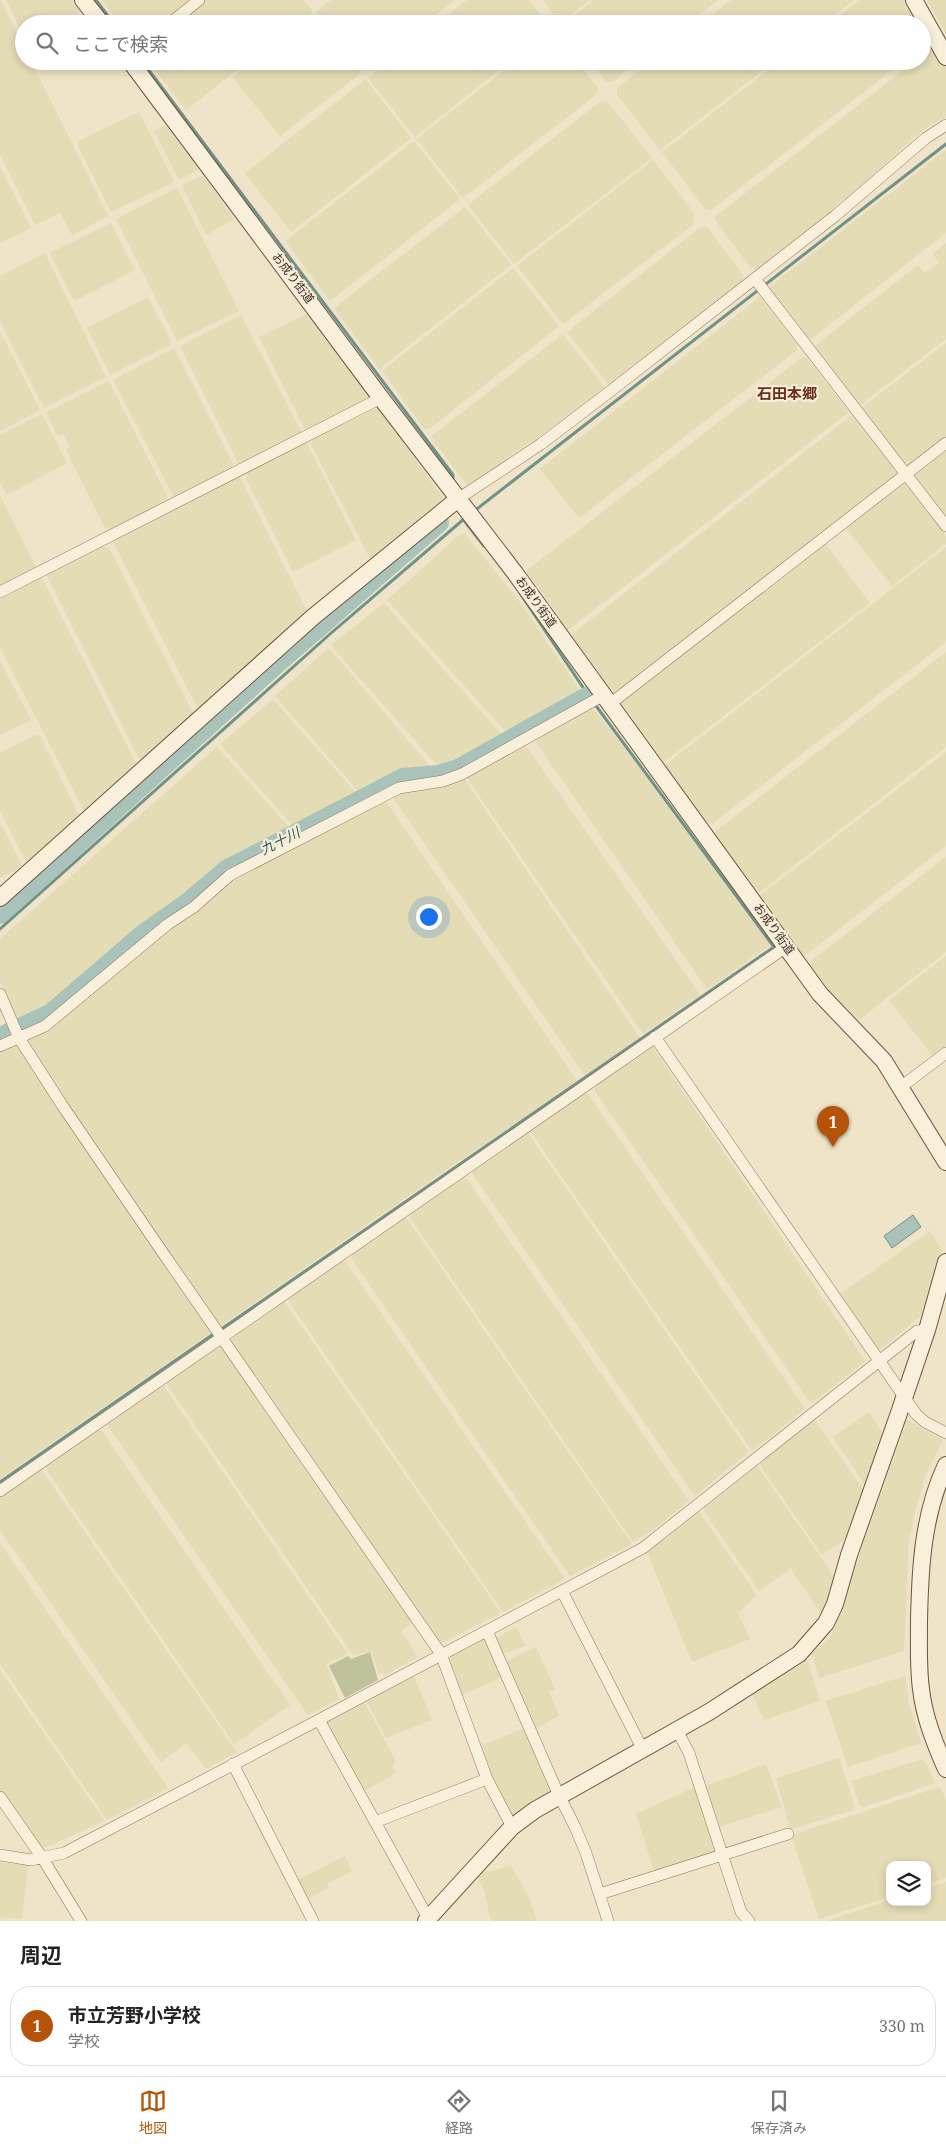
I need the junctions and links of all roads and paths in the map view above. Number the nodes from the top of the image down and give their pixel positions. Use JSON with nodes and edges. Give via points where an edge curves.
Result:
{"nodes":[{"id":1,"x":83,"y":0,"type":"edge"},
{"id":2,"x":199,"y":0,"type":"edge"},
{"id":3,"x":914,"y":0,"type":"edge"},
{"id":4,"x":95,"y":15,"type":"edge"},
{"id":5,"x":180,"y":15,"type":"edge"},
{"id":6,"x":922,"y":15,"type":"edge"},
{"id":7,"x":931,"y":30,"type":"edge"},
{"id":8,"x":946,"y":57,"type":"edge"},
{"id":9,"x":137,"y":70,"type":"edge"},
{"id":10,"x":946,"y":125,"type":"edge"},
{"id":11,"x":754,"y":279,"type":"junction"},
{"id":12,"x":381,"y":398,"type":"junction"},
{"id":13,"x":946,"y":443,"type":"edge"},
{"id":14,"x":906,"y":474,"type":"junction"},
{"id":15,"x":458,"y":499,"type":"junction"},
{"id":16,"x":946,"y":526,"type":"edge"},
{"id":17,"x":0,"y":592,"type":"edge"},
{"id":18,"x":607,"y":700,"type":"junction"},
{"id":19,"x":0,"y":898,"type":"edge"},
{"id":20,"x":786,"y":947,"type":"junction"},
{"id":21,"x":0,"y":994,"type":"edge"},
{"id":22,"x":655,"y":1037,"type":"junction"},
{"id":23,"x":20,"y":1038,"type":"junction"},
{"id":24,"x":0,"y":1046,"type":"edge"},
{"id":25,"x":946,"y":1053,"type":"edge"},
{"id":26,"x":901,"y":1087,"type":"junction"},
{"id":27,"x":941,"y":1141,"type":"edge"},
{"id":28,"x":946,"y":1162,"type":"edge"},
{"id":29,"x":946,"y":1262,"type":"edge"},
{"id":30,"x":927,"y":1330,"type":"junction"},
{"id":31,"x":221,"y":1337,"type":"junction"},
{"id":32,"x":878,"y":1361,"type":"junction"},
{"id":33,"x":904,"y":1398,"type":"junction"},
{"id":34,"x":946,"y":1433,"type":"edge"},
{"id":35,"x":946,"y":1465,"type":"edge"},
{"id":36,"x":0,"y":1491,"type":"edge"},
{"id":37,"x":562,"y":1591,"type":"junction"},
{"id":38,"x":487,"y":1631,"type":"junction"},
{"id":39,"x":441,"y":1654,"type":"junction"},
{"id":40,"x":319,"y":1720,"type":"junction"},
{"id":41,"x":677,"y":1730,"type":"junction"},
{"id":42,"x":643,"y":1750,"type":"junction"},
{"id":43,"x":234,"y":1764,"type":"junction"},
{"id":44,"x":946,"y":1769,"type":"edge"},
{"id":45,"x":487,"y":1779,"type":"junction"},
{"id":46,"x":560,"y":1796,"type":"junction"},
{"id":47,"x":0,"y":1797,"type":"edge"},
{"id":48,"x":375,"y":1822,"type":"junction"},
{"id":49,"x":512,"y":1827,"type":"junction"},
{"id":50,"x":788,"y":1834,"type":"dead end"},
{"id":51,"x":0,"y":1855,"type":"edge"},
{"id":52,"x":722,"y":1855,"type":"junction"},
{"id":53,"x":43,"y":1859,"type":"junction"},
{"id":54,"x":600,"y":1894,"type":"junction"},
{"id":55,"x":427,"y":1920,"type":"edge"},
{"id":56,"x":81,"y":1921,"type":"edge"},
{"id":57,"x":313,"y":1921,"type":"edge"},
{"id":58,"x":608,"y":1921,"type":"edge"},
{"id":59,"x":748,"y":1921,"type":"edge"}],
"edges":[{"from":1,"to":4,"type":"street"},
{"from":2,"to":5,"type":"street"},
{"from":3,"to":6,"type":"street"},
{"from":7,"to":8,"type":"street"},
{"from":9,"to":12,"type":"street","name":"お成り街道"},
{"from":10,"to":11,"type":"street"},
{"from":11,"to":14,"type":"street"},
{"from":11,"to":15,"type":"street","via":[[540,444]]},
{"from":12,"to":15,"type":"street","name":"お成り街道"},
{"from":12,"to":17,"type":"street"},
{"from":13,"to":14,"type":"street"},
{"from":14,"to":16,"type":"street"},
{"from":14,"to":18,"type":"street"},
{"from":15,"to":18,"type":"street","name":"お成り街道"},
{"from":15,"to":19,"type":"street","via":[[313,617]]},
{"from":18,"to":20,"type":"street","name":"お成り街道"},
{"from":18,"to":23,"type":"street","via":[[462,774],[443,781],[399,788],[230,875],[45,1026]]},
{"from":20,"to":22,"type":"street"},
{"from":20,"to":26,"type":"street","name":"お成り街道","via":[[820,994],[884,1061]]},
{"from":21,"to":23,"type":"street"},
{"from":22,"to":31,"type":"street"},
{"from":22,"to":32,"type":"street"},
{"from":23,"to":24,"type":"street"},
{"from":23,"to":31,"type":"street"},
{"from":25,"to":26,"type":"street"},
{"from":26,"to":27,"type":"street","name":"お成り街道"},
{"from":27,"to":28,"type":"street","name":"お成り街道"},
{"from":29,"to":30,"type":"street"},
{"from":30,"to":32,"type":"street","via":[[917,1331]]},
{"from":30,"to":33,"type":"street"},
{"from":31,"to":36,"type":"street"},
{"from":31,"to":39,"type":"street"},
{"from":32,"to":33,"type":"street"},
{"from":32,"to":37,"type":"street","via":[[654,1541]]},
{"from":33,"to":34,"type":"street","via":[[925,1422]]},
{"from":33,"to":41,"type":"street","via":[[826,1623],[799,1654]]},
{"from":35,"to":44,"type":"street","via":[[924,1532],[919,1654],[921,1691]]},
{"from":37,"to":38,"type":"street"},
{"from":37,"to":42,"type":"street"},
{"from":38,"to":39,"type":"street"},
{"from":38,"to":46,"type":"street"},
{"from":39,"to":40,"type":"street"},
{"from":39,"to":45,"type":"street"},
{"from":40,"to":43,"type":"street"},
{"from":40,"to":48,"type":"street"},
{"from":41,"to":42,"type":"street"},
{"from":41,"to":52,"type":"street","via":[[689,1753]]},
{"from":42,"to":46,"type":"street"},
{"from":43,"to":53,"type":"street","via":[[64,1852]]},
{"from":43,"to":57,"type":"street"},
{"from":45,"to":48,"type":"street"},
{"from":45,"to":49,"type":"street"},
{"from":46,"to":49,"type":"street"},
{"from":46,"to":54,"type":"street","via":[[576,1826]]},
{"from":47,"to":53,"type":"street"},
{"from":48,"to":55,"type":"street"},
{"from":49,"to":55,"type":"street"},
{"from":50,"to":52,"type":"street"},
{"from":51,"to":53,"type":"street"},
{"from":52,"to":54,"type":"street"},
{"from":52,"to":59,"type":"street","via":[[741,1912]]},
{"from":53,"to":56,"type":"street"},
{"from":54,"to":58,"type":"street"}]}
